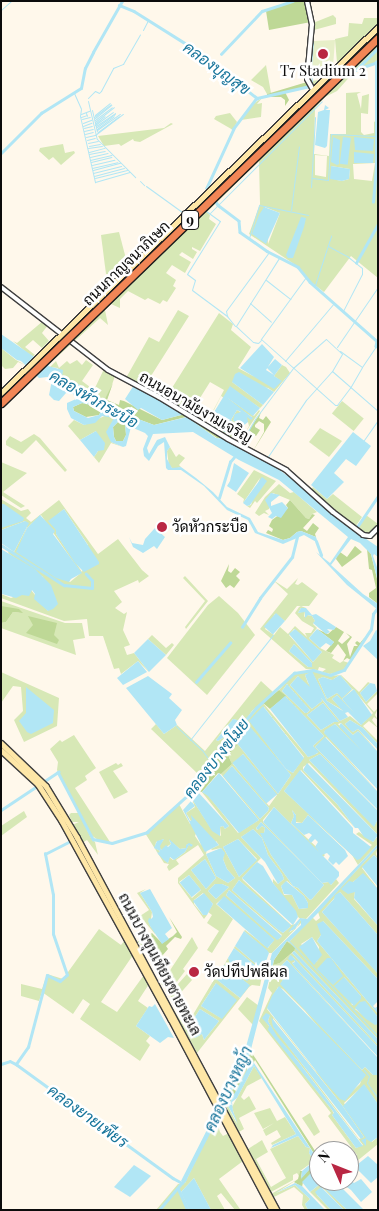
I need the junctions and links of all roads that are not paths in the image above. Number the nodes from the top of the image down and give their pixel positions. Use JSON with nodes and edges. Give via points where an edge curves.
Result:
{"nodes":[{"id":1,"x":307,"y":1,"type":"edge"},
{"id":2,"x":378,"y":27,"type":"edge"},
{"id":3,"x":378,"y":38,"type":"edge"},
{"id":4,"x":378,"y":44,"type":"edge"},
{"id":5,"x":312,"y":86,"type":"junction"},
{"id":6,"x":1,"y":287,"type":"edge"},
{"id":7,"x":63,"y":334,"type":"junction"},
{"id":8,"x":1,"y":393,"type":"edge"},
{"id":9,"x":1,"y":403,"type":"edge"},
{"id":10,"x":1,"y":408,"type":"edge"},
{"id":11,"x":378,"y":528,"type":"edge"},
{"id":12,"x":1,"y":744,"type":"edge"},
{"id":13,"x":1,"y":750,"type":"edge"},
{"id":14,"x":40,"y":783,"type":"junction"},
{"id":15,"x":44,"y":787,"type":"junction"},
{"id":16,"x":73,"y":831,"type":"junction"},
{"id":17,"x":72,"y":839,"type":"junction"},
{"id":18,"x":82,"y":852,"type":"junction"},
{"id":19,"x":173,"y":1018,"type":"junction"},
{"id":20,"x":195,"y":1054,"type":"junction"},
{"id":21,"x":194,"y":1062,"type":"junction"},
{"id":22,"x":202,"y":1068,"type":"junction"},
{"id":23,"x":224,"y":1113,"type":"junction"},
{"id":24,"x":276,"y":1209,"type":"edge"}],
"edges":[{"from":1,"to":5,"type":"street","via":[[312,24]]},
{"from":2,"to":5,"type":"main road","via":[[326,77]]},
{"from":3,"to":9,"type":"highway","name":"ถนนกาญจนาภิเษก","number":"9","bridge":true},
{"from":4,"to":10,"type":"highway","name":"ถนนกาญจนาภิเษก","number":"9","bridge":true},
{"from":5,"to":7,"type":"main road"},
{"from":6,"to":7,"type":"street","name":"ถนนอนามัยงามเจริญ"},
{"from":7,"to":8,"type":"main road"},
{"from":7,"to":11,"type":"street","name":"ถนนอนามัยงามเจริญ","via":[[108,370],[286,470],[355,529],[370,536]]},
{"from":12,"to":14,"type":"main road","name":"ถนนบางขุนเทียนชายทะเล"},
{"from":13,"to":14,"type":"main road","name":"ถนนบางขุนเทียนชายทะเล"},
{"from":14,"to":15,"type":"main road","name":"ถนนบางขุนเทียนชายทะเล"},
{"from":15,"to":16,"type":"main road","name":"ถนนบางขุนเทียนชายทะเล"},
{"from":15,"to":17,"type":"main road","name":"ถนนบางขุนเทียนชายทะเล"},
{"from":16,"to":17,"type":"main road"},
{"from":16,"to":18,"type":"main road","name":"ถนนบางขุนเทียนชายทะเล"},
{"from":17,"to":18,"type":"main road","name":"ถนนบางขุนเทียนชายทะเล"},
{"from":18,"to":19,"type":"main road","name":"ถนนบางขุนเทียนชายทะเล"},
{"from":19,"to":20,"type":"main road","name":"ถนนบางขุนเทียนชายทะเล"},
{"from":19,"to":21,"type":"main road","name":"ถนนบางขุนเทียนชายทะเล"},
{"from":20,"to":21,"type":"main road"},
{"from":20,"to":22,"type":"main road","name":"ถนนบางขุนเทียนชายทะเล"},
{"from":21,"to":22,"type":"main road"},
{"from":21,"to":23,"type":"main road","name":"ถนนบางขุนเทียนชายทะเล","via":[[215,1103]]},
{"from":22,"to":23,"type":"main road","name":"ถนนบางขุนเทียนชายทะเล"},
{"from":23,"to":24,"type":"main road","name":"ถนนบางขุนเทียนชายทะเล"}]}
